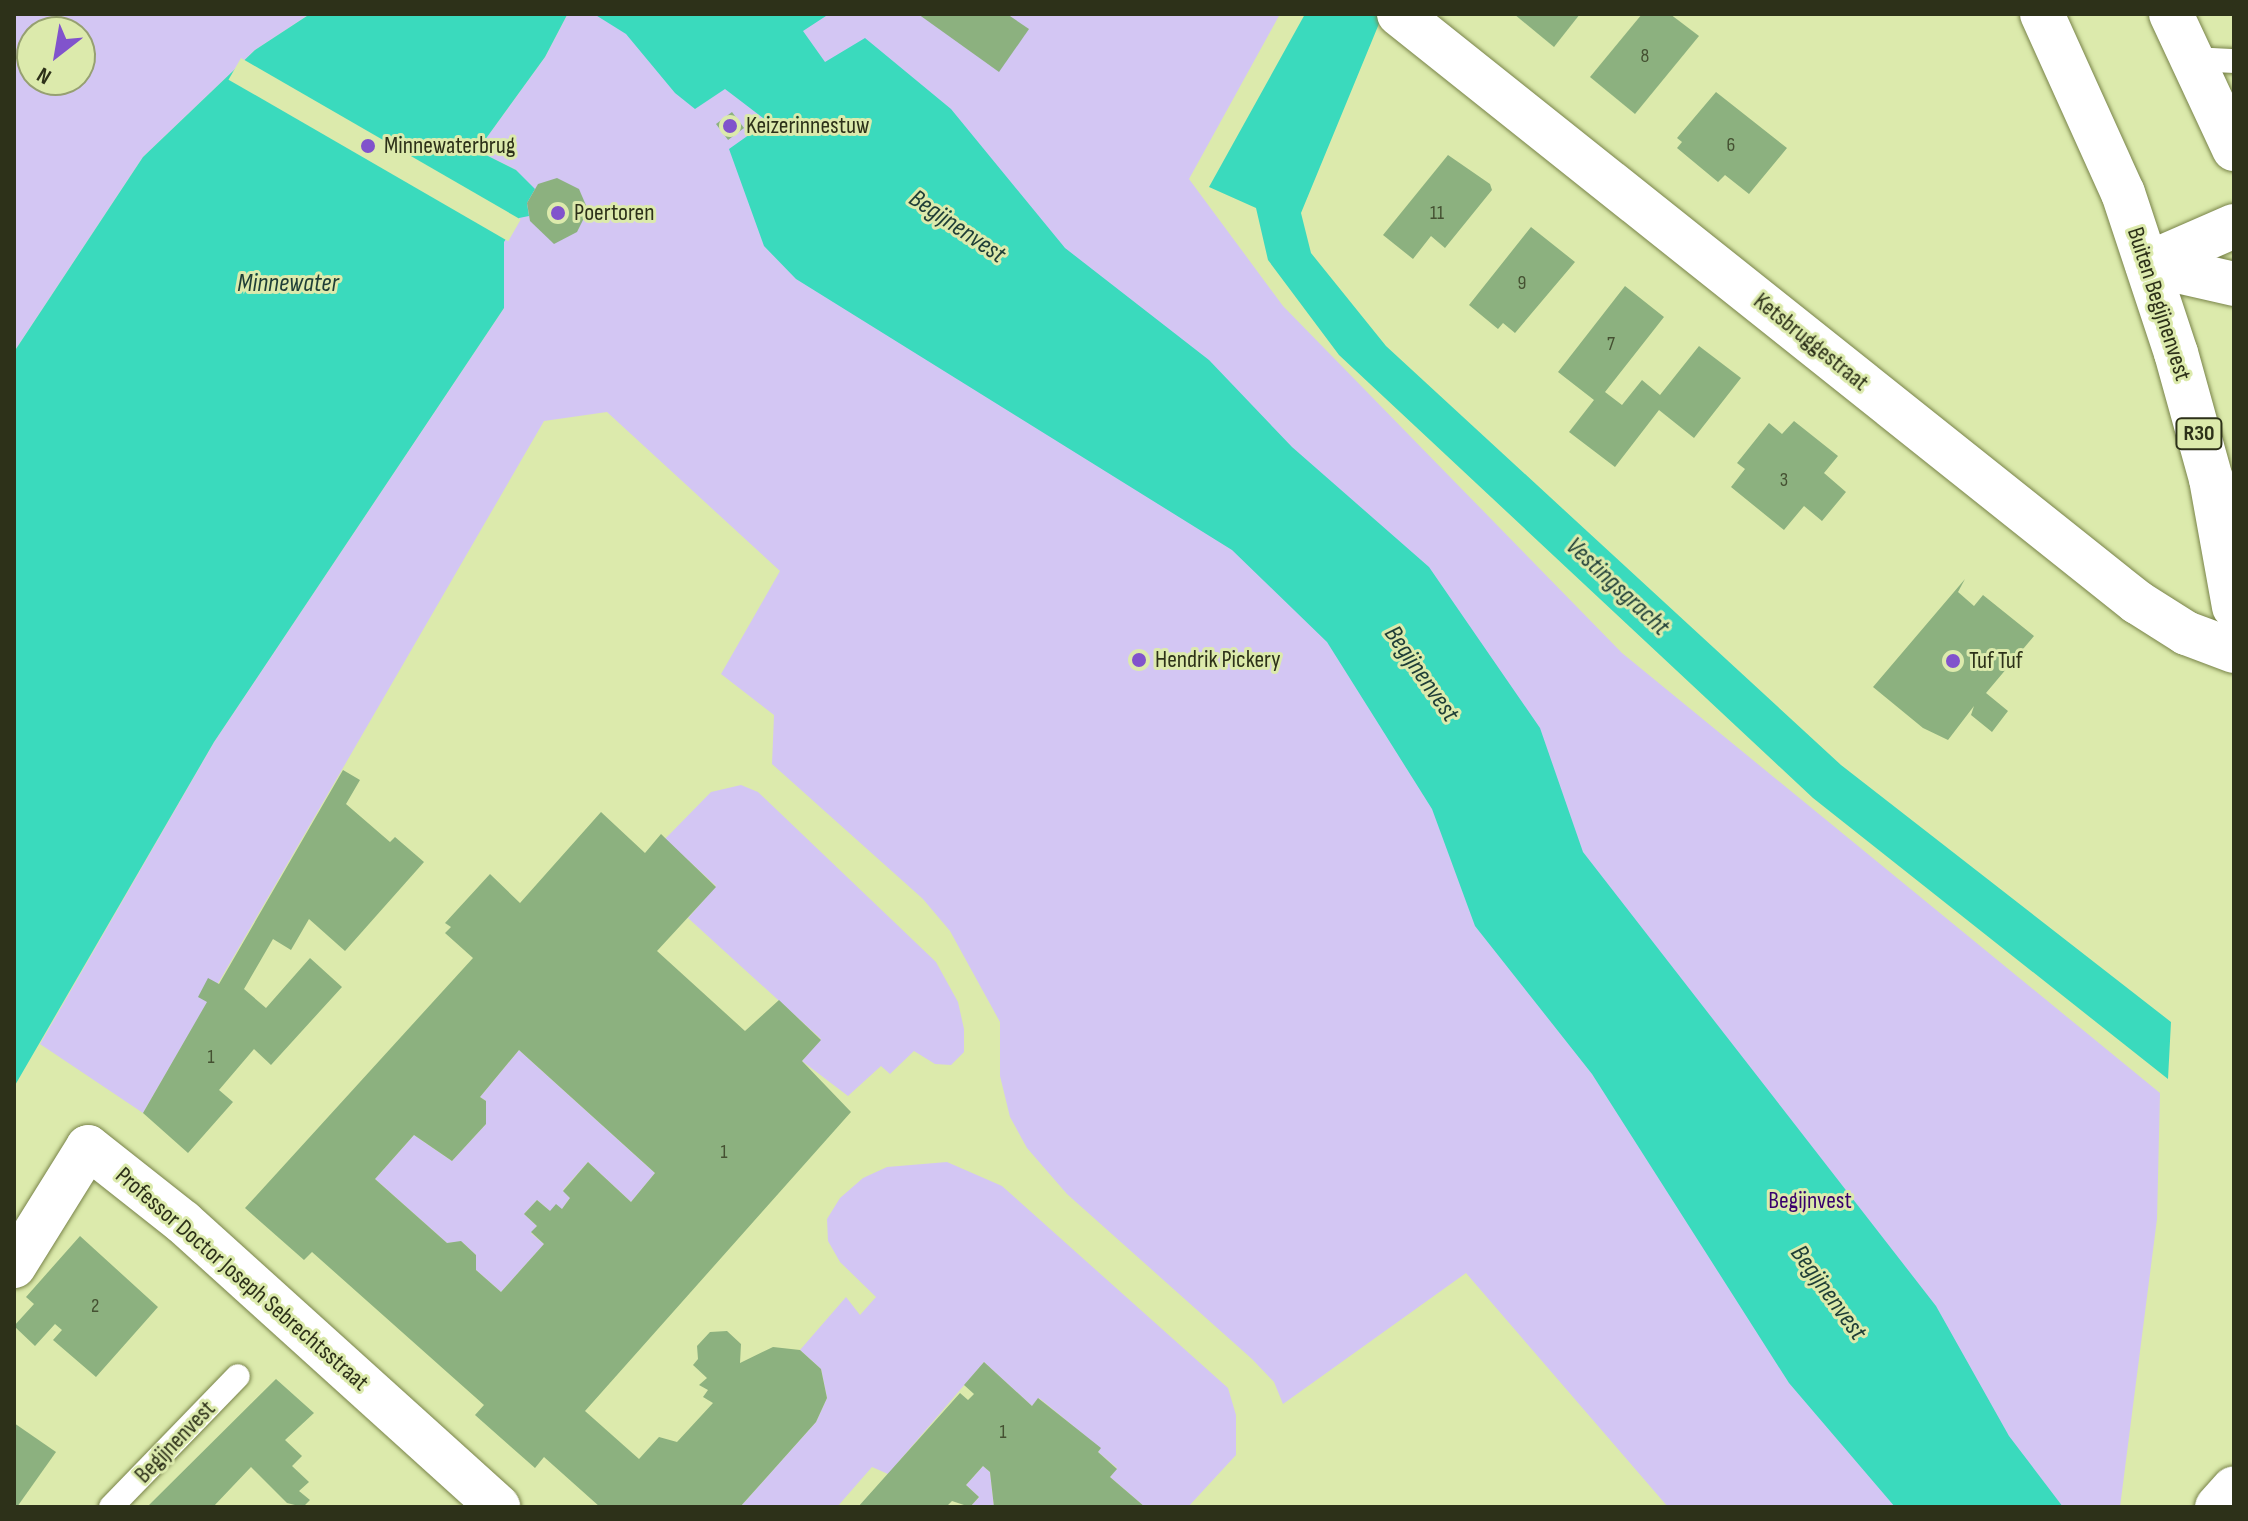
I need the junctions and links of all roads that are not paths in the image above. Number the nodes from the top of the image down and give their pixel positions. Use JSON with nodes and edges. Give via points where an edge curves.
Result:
{"nodes":[{"id":1,"x":2042,"y":14,"type":"edge"},
{"id":2,"x":2171,"y":14,"type":"edge"},
{"id":3,"x":1401,"y":16,"type":"edge"},
{"id":4,"x":2214,"y":60,"type":"edge"},
{"id":5,"x":2234,"y":149,"type":"edge"},
{"id":6,"x":2234,"y":226,"type":"edge"},
{"id":7,"x":2147,"y":264,"type":"junction"},
{"id":8,"x":2234,"y":284,"type":"edge"},
{"id":9,"x":2234,"y":607,"type":"edge"},
{"id":10,"x":2234,"y":651,"type":"edge"},
{"id":11,"x":14,"y":1266,"type":"edge"},
{"id":12,"x":238,"y":1376,"type":"dead end"},
{"id":13,"x":2234,"y":1488,"type":"edge"},
{"id":14,"x":111,"y":1507,"type":"edge"},
{"id":15,"x":498,"y":1507,"type":"edge"},
{"id":16,"x":2217,"y":1507,"type":"edge"}],
"edges":[{"from":1,"to":7,"type":"street","name":"Buiten Begijnenvest","number":"R30","via":[[2123,193]]},
{"from":2,"to":4,"type":"street"},
{"from":3,"to":10,"type":"street","name":"Ketsbruggestraat","via":[[2137,602],[2186,633]]},
{"from":4,"to":5,"type":"street"},
{"from":6,"to":7,"type":"street"},
{"from":7,"to":8,"type":"street"},
{"from":7,"to":9,"type":"street","name":"Buiten Begijnenvest","number":"R30","via":[[2211,479]]},
{"from":11,"to":15,"type":"street","name":"Professor Doctor Joseph Sebrechtsstraat","via":[[88,1147],[183,1222]]},
{"from":12,"to":14,"type":"lane","name":"Begijnenvest"},
{"from":13,"to":16,"type":"street"}]}
